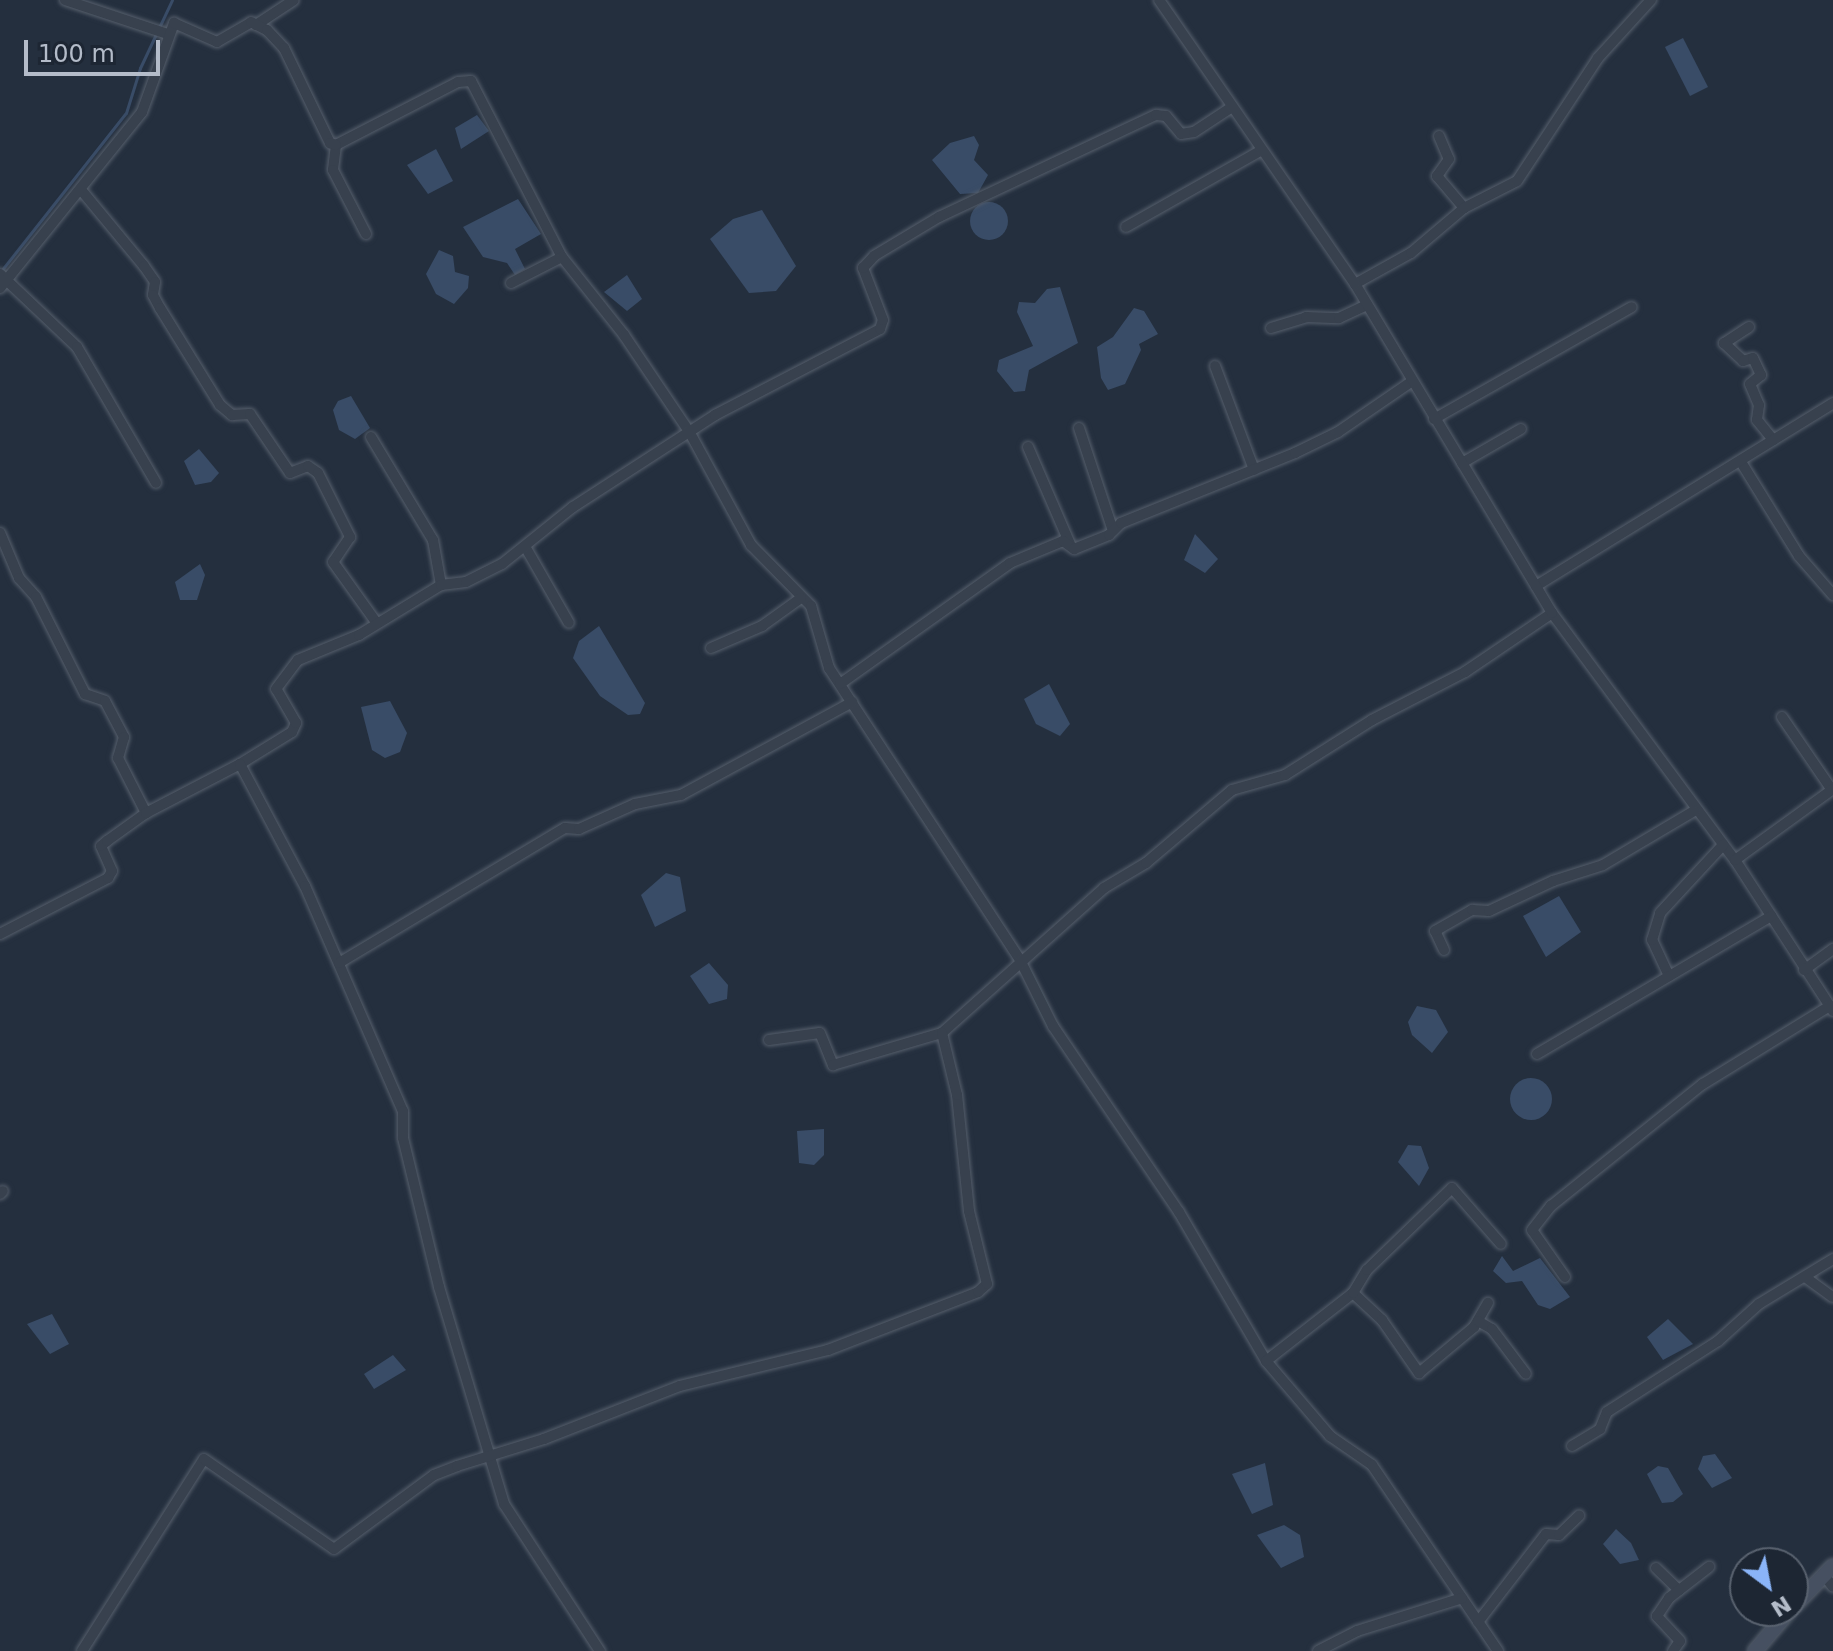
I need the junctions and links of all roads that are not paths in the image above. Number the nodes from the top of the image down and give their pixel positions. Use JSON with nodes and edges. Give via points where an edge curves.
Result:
{"nodes":[{"id":1,"x":65,"y":0,"type":"edge"},
{"id":2,"x":294,"y":0,"type":"edge"},
{"id":3,"x":1159,"y":0,"type":"edge"},
{"id":4,"x":1651,"y":0,"type":"edge"},
{"id":5,"x":256,"y":25,"type":"junction"},
{"id":6,"x":168,"y":34,"type":"junction"},
{"id":7,"x":1232,"y":107,"type":"junction"},
{"id":8,"x":1439,"y":136,"type":"dead end"},
{"id":9,"x":336,"y":145,"type":"junction"},
{"id":10,"x":1262,"y":150,"type":"junction"},
{"id":11,"x":82,"y":191,"type":"junction"},
{"id":12,"x":1464,"y":208,"type":"junction"},
{"id":13,"x":1126,"y":227,"type":"dead end"},
{"id":14,"x":366,"y":234,"type":"dead end"},
{"id":15,"x":562,"y":257,"type":"junction"},
{"id":16,"x":2,"y":279,"type":"edge"},
{"id":17,"x":511,"y":283,"type":"dead end"},
{"id":18,"x":1355,"y":284,"type":"junction"},
{"id":19,"x":1367,"y":305,"type":"junction"},
{"id":20,"x":1632,"y":307,"type":"dead end"},
{"id":21,"x":1749,"y":327,"type":"dead end"},
{"id":22,"x":1271,"y":328,"type":"dead end"},
{"id":23,"x":1215,"y":366,"type":"dead end"},
{"id":24,"x":1411,"y":382,"type":"junction"},
{"id":25,"x":1833,"y":403,"type":"edge"},
{"id":26,"x":1434,"y":419,"type":"junction"},
{"id":27,"x":1079,"y":428,"type":"dead end"},
{"id":28,"x":1521,"y":429,"type":"dead end"},
{"id":29,"x":690,"y":433,"type":"junction"},
{"id":30,"x":371,"y":437,"type":"dead end"},
{"id":31,"x":1773,"y":440,"type":"junction"},
{"id":32,"x":1028,"y":447,"type":"dead end"},
{"id":33,"x":1741,"y":462,"type":"junction"},
{"id":34,"x":1462,"y":463,"type":"junction"},
{"id":35,"x":1254,"y":470,"type":"junction"},
{"id":36,"x":156,"y":483,"type":"dead end"},
{"id":37,"x":1112,"y":528,"type":"junction"},
{"id":38,"x":0,"y":533,"type":"edge"},
{"id":39,"x":526,"y":548,"type":"junction"},
{"id":40,"x":1074,"y":549,"type":"junction"},
{"id":41,"x":441,"y":585,"type":"junction"},
{"id":42,"x":1536,"y":586,"type":"junction"},
{"id":43,"x":1833,"y":595,"type":"edge"},
{"id":44,"x":801,"y":598,"type":"junction"},
{"id":45,"x":1552,"y":613,"type":"junction"},
{"id":46,"x":376,"y":622,"type":"junction"},
{"id":47,"x":569,"y":623,"type":"dead end"},
{"id":48,"x":711,"y":648,"type":"dead end"},
{"id":49,"x":840,"y":684,"type":"junction"},
{"id":50,"x":852,"y":702,"type":"junction"},
{"id":51,"x":1782,"y":717,"type":"dead end"},
{"id":52,"x":240,"y":764,"type":"junction"},
{"id":53,"x":1832,"y":790,"type":"edge"},
{"id":54,"x":1694,"y":811,"type":"junction"},
{"id":55,"x":146,"y":813,"type":"junction"},
{"id":56,"x":1723,"y":845,"type":"junction"},
{"id":57,"x":1735,"y":860,"type":"junction"},
{"id":58,"x":1771,"y":916,"type":"junction"},
{"id":59,"x":0,"y":934,"type":"edge"},
{"id":60,"x":1833,"y":949,"type":"edge"},
{"id":61,"x":1444,"y":950,"type":"dead end"},
{"id":62,"x":1020,"y":960,"type":"junction"},
{"id":63,"x":339,"y":963,"type":"junction"},
{"id":64,"x":1804,"y":970,"type":"junction"},
{"id":65,"x":1669,"y":976,"type":"junction"},
{"id":66,"x":1831,"y":1008,"type":"edge"},
{"id":67,"x":942,"y":1033,"type":"junction"},
{"id":68,"x":769,"y":1040,"type":"dead end"},
{"id":69,"x":1537,"y":1054,"type":"dead end"},
{"id":70,"x":1501,"y":1244,"type":"dead end"},
{"id":71,"x":1833,"y":1259,"type":"edge"},
{"id":72,"x":1565,"y":1277,"type":"dead end"},
{"id":73,"x":1805,"y":1277,"type":"junction"},
{"id":74,"x":1353,"y":1293,"type":"junction"},
{"id":75,"x":1833,"y":1297,"type":"edge"},
{"id":76,"x":1488,"y":1303,"type":"dead end"},
{"id":77,"x":1478,"y":1321,"type":"junction"},
{"id":78,"x":1266,"y":1361,"type":"junction"},
{"id":79,"x":1526,"y":1374,"type":"dead end"},
{"id":80,"x":1572,"y":1446,"type":"dead end"},
{"id":81,"x":489,"y":1453,"type":"junction"},
{"id":82,"x":1579,"y":1516,"type":"dead end"},
{"id":83,"x":1709,"y":1567,"type":"dead end"},
{"id":84,"x":1656,"y":1568,"type":"dead end"},
{"id":85,"x":1828,"y":1570,"type":"edge"},
{"id":86,"x":1833,"y":1587,"type":"edge"},
{"id":87,"x":1679,"y":1590,"type":"junction"},
{"id":88,"x":1809,"y":1590,"type":"edge"},
{"id":89,"x":1462,"y":1598,"type":"junction"},
{"id":90,"x":1478,"y":1622,"type":"junction"},
{"id":91,"x":1776,"y":1627,"type":"edge"},
{"id":92,"x":82,"y":1651,"type":"edge"},
{"id":93,"x":600,"y":1651,"type":"edge"},
{"id":94,"x":1318,"y":1651,"type":"edge"},
{"id":95,"x":1498,"y":1651,"type":"edge"},
{"id":96,"x":1673,"y":1651,"type":"edge"},
{"id":97,"x":1755,"y":1651,"type":"edge"}],
"edges":[{"from":1,"to":6,"type":"street","via":[[152,24]]},
{"from":2,"to":5,"type":"street"},
{"from":3,"to":7,"type":"street"},
{"from":4,"to":12,"type":"street","via":[[1598,58],[1517,181]]},
{"from":5,"to":6,"type":"street","via":[[251,22],[217,42],[174,23]]},
{"from":5,"to":9,"type":"street","via":[[284,48],[330,143]]},
{"from":6,"to":11,"type":"street","via":[[142,112]]},
{"from":7,"to":10,"type":"street"},
{"from":7,"to":29,"type":"street","via":[[1194,132],[1181,134],[1166,116],[1156,115],[913,232],[863,268],[883,320],[880,329]]},
{"from":8,"to":12,"type":"street","via":[[1449,159],[1437,176]]},
{"from":9,"to":14,"type":"street","via":[[333,170]]},
{"from":9,"to":15,"type":"street","via":[[458,82],[471,81]]},
{"from":10,"to":13,"type":"street"},
{"from":10,"to":18,"type":"street"},
{"from":11,"to":16,"type":"street","via":[[55,214]]},
{"from":11,"to":46,"type":"street","via":[[155,282],[153,295],[220,405],[232,415],[250,414],[290,473],[308,466],[318,473],[350,537],[333,562]]},
{"from":12,"to":18,"type":"street","via":[[1411,253]]},
{"from":15,"to":17,"type":"street"},
{"from":15,"to":29,"type":"street"},
{"from":16,"to":36,"type":"street","via":[[77,347]]},
{"from":18,"to":19,"type":"street"},
{"from":19,"to":22,"type":"street","via":[[1339,318],[1306,317]]},
{"from":19,"to":24,"type":"street"},
{"from":20,"to":26,"type":"street"},
{"from":21,"to":31,"type":"street","via":[[1724,343],[1743,361],[1753,358],[1761,375],[1750,384],[1759,405],[1757,420]]},
{"from":23,"to":35,"type":"street"},
{"from":24,"to":26,"type":"street"},
{"from":24,"to":35,"type":"street","via":[[1338,432]]},
{"from":25,"to":31,"type":"street"},
{"from":26,"to":34,"type":"street"},
{"from":27,"to":37,"type":"street"},
{"from":28,"to":34,"type":"street"},
{"from":29,"to":39,"type":"street","via":[[573,507]]},
{"from":29,"to":44,"type":"street","via":[[751,545]]},
{"from":30,"to":41,"type":"street","via":[[433,540]]},
{"from":31,"to":33,"type":"street"},
{"from":32,"to":40,"type":"street","via":[[1061,531]]},
{"from":33,"to":42,"type":"street"},
{"from":33,"to":43,"type":"street","via":[[1799,556]]},
{"from":34,"to":42,"type":"street"},
{"from":35,"to":37,"type":"street"},
{"from":37,"to":40,"type":"street","via":[[1109,535]]},
{"from":38,"to":55,"type":"street","via":[[19,578],[36,597],[85,694],[105,701],[124,737],[118,758]]},
{"from":39,"to":41,"type":"street","via":[[466,582]]},
{"from":39,"to":47,"type":"street"},
{"from":40,"to":49,"type":"street","via":[[1063,541],[1010,563]]},
{"from":41,"to":46,"type":"street"},
{"from":42,"to":45,"type":"street"},
{"from":44,"to":48,"type":"street","via":[[762,626]]},
{"from":44,"to":49,"type":"street","via":[[811,606],[820,648]]},
{"from":45,"to":54,"type":"street"},
{"from":45,"to":62,"type":"street","via":[[1465,672],[1372,720],[1285,775],[1232,790]]},
{"from":46,"to":52,"type":"street","via":[[290,668],[276,689],[296,723],[292,732]]},
{"from":49,"to":50,"type":"street"},
{"from":50,"to":62,"type":"street"},
{"from":50,"to":63,"type":"street","via":[[681,795],[635,804],[579,829],[565,828]]},
{"from":51,"to":53,"type":"street"},
{"from":52,"to":55,"type":"street"},
{"from":52,"to":63,"type":"street","via":[[285,845]]},
{"from":53,"to":57,"type":"street"},
{"from":54,"to":56,"type":"street"},
{"from":54,"to":61,"type":"street","via":[[1603,865],[1489,911],[1472,910],[1435,931]]},
{"from":55,"to":59,"type":"street","via":[[101,846],[112,871],[108,878]]},
{"from":56,"to":57,"type":"street"},
{"from":56,"to":65,"type":"street","via":[[1660,913],[1652,940]]},
{"from":57,"to":58,"type":"street"},
{"from":58,"to":64,"type":"street"},
{"from":58,"to":65,"type":"street"},
{"from":60,"to":64,"type":"street"},
{"from":62,"to":67,"type":"street"},
{"from":62,"to":78,"type":"street","via":[[1053,1026],[1179,1212]]},
{"from":63,"to":81,"type":"street","via":[[403,1111],[403,1138],[439,1287]]},
{"from":64,"to":66,"type":"street"},
{"from":65,"to":69,"type":"street"},
{"from":66,"to":72,"type":"street","via":[[1703,1084],[1551,1206],[1532,1230]]},
{"from":67,"to":68,"type":"street","via":[[833,1065],[820,1033]]},
{"from":67,"to":81,"type":"street","via":[[957,1095],[969,1211],[987,1284],[944,1307],[828,1350],[680,1386],[544,1439]]},
{"from":70,"to":74,"type":"street","via":[[1452,1188],[1367,1270]]},
{"from":71,"to":73,"type":"street"},
{"from":73,"to":75,"type":"street"},
{"from":73,"to":80,"type":"street","via":[[1607,1412],[1600,1429]]},
{"from":74,"to":77,"type":"street","via":[[1382,1320],[1419,1373]]},
{"from":74,"to":78,"type":"street"},
{"from":76,"to":77,"type":"street"},
{"from":77,"to":79,"type":"street","via":[[1492,1329]]},
{"from":78,"to":89,"type":"street","via":[[1330,1436],[1372,1465]]},
{"from":81,"to":92,"type":"street","via":[[434,1475],[334,1549],[204,1459]]},
{"from":81,"to":93,"type":"street","via":[[504,1504]]},
{"from":82,"to":90,"type":"street","via":[[1559,1535],[1546,1534]]},
{"from":83,"to":87,"type":"street"},
{"from":84,"to":87,"type":"street"},
{"from":85,"to":86,"type":"street"},
{"from":85,"to":88,"type":"main road"},
{"from":87,"to":96,"type":"street","via":[[1657,1616],[1680,1641]]},
{"from":89,"to":90,"type":"street"},
{"from":89,"to":94,"type":"street","via":[[1357,1631]]},
{"from":90,"to":95,"type":"street"},
{"from":91,"to":97,"type":"main road"}]}
